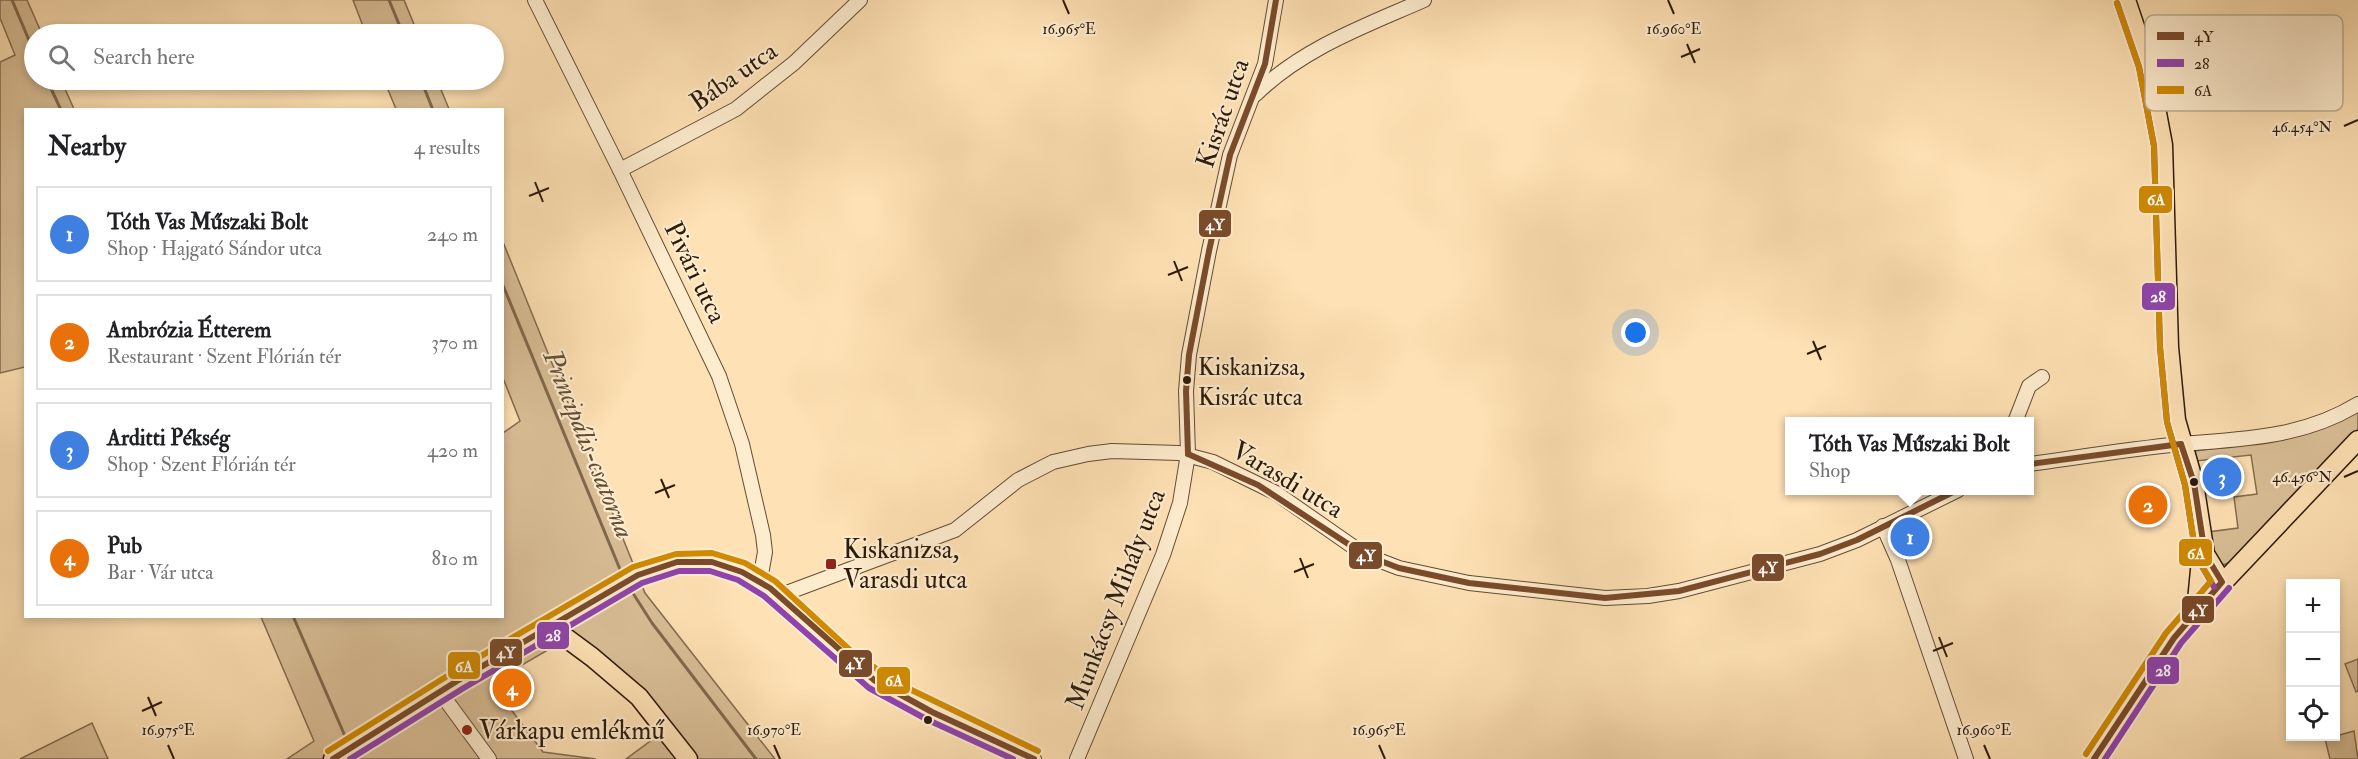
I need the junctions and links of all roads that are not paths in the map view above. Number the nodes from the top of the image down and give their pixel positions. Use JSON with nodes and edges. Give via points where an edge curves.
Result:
{"nodes":[{"id":1,"x":535,"y":0,"type":"edge"},
{"id":2,"x":860,"y":0,"type":"edge"},
{"id":3,"x":1276,"y":0,"type":"edge"},
{"id":4,"x":1424,"y":0,"type":"edge"},
{"id":5,"x":2126,"y":0,"type":"edge"},
{"id":6,"x":2145,"y":56,"type":"edge"},
{"id":7,"x":1253,"y":97,"type":"junction"},
{"id":8,"x":2157,"y":111,"type":"edge"},
{"id":9,"x":620,"y":170,"type":"junction"},
{"id":10,"x":2042,"y":377,"type":"dead end"},
{"id":11,"x":2358,"y":404,"type":"edge"},
{"id":12,"x":2017,"y":417,"type":"edge"},
{"id":13,"x":2358,"y":440,"type":"edge"},
{"id":14,"x":2181,"y":444,"type":"junction"},
{"id":15,"x":1188,"y":454,"type":"junction"},
{"id":16,"x":2034,"y":463,"type":"edge"},
{"id":17,"x":1948,"y":495,"type":"edge"},
{"id":18,"x":1883,"y":526,"type":"junction"},
{"id":19,"x":2202,"y":540,"type":"junction"},
{"id":20,"x":760,"y":580,"type":"junction"},
{"id":21,"x":2222,"y":582,"type":"junction"},
{"id":22,"x":781,"y":595,"type":"junction"},
{"id":23,"x":2196,"y":611,"type":"junction"},
{"id":24,"x":550,"y":626,"type":"junction"},
{"id":25,"x":440,"y":692,"type":"junction"},
{"id":26,"x":335,"y":757,"type":"edge"},
{"id":27,"x":489,"y":759,"type":"edge"},
{"id":28,"x":688,"y":759,"type":"edge"},
{"id":29,"x":1034,"y":759,"type":"edge"},
{"id":30,"x":1077,"y":759,"type":"edge"},
{"id":31,"x":1966,"y":759,"type":"edge"},
{"id":32,"x":2094,"y":759,"type":"edge"}],
"edges":[{"from":1,"to":9,"type":"street","name":"Pivári utca"},
{"from":2,"to":9,"type":"street","name":"Bába utca","via":[[794,63],[736,109]]},
{"from":3,"to":7,"type":"street","name":"Kisrác utca","via":[[1265,64]]},
{"from":4,"to":7,"type":"street","via":[[1308,53]]},
{"from":5,"to":6,"type":"main road"},
{"from":7,"to":15,"type":"street","name":"Kisrác utca","via":[[1230,155],[1189,355]]},
{"from":8,"to":14,"type":"main road","via":[[2162,135],[2169,347]]},
{"from":9,"to":20,"type":"street","name":"Pivári utca","via":[[700,335],[735,419],[763,535],[765,552]]},
{"from":10,"to":12,"type":"street","via":[[2030,386]]},
{"from":11,"to":14,"type":"street","via":[[2314,425],[2277,435]]},
{"from":13,"to":21,"type":"main road"},
{"from":14,"to":16,"type":"street"},
{"from":14,"to":19,"type":"main road","via":[[2193,483]]},
{"from":15,"to":18,"type":"street","name":"Varasdi utca","via":[[1259,484],[1365,555],[1384,563],[1469,583],[1572,595],[1633,597],[1679,591],[1820,554]]},
{"from":15,"to":22,"type":"street","name":"Varasdi utca","via":[[1112,451],[1053,462],[1018,480],[954,530]]},
{"from":15,"to":30,"type":"street","name":"Munkácsy Mihály utca","via":[[1182,497],[1163,555]]},
{"from":17,"to":18,"type":"street","name":"Varasdi utca"},
{"from":18,"to":31,"type":"street"},
{"from":19,"to":21,"type":"main road","via":[[2209,562]]},
{"from":19,"to":23,"type":"main road"},
{"from":20,"to":22,"type":"street"},
{"from":20,"to":24,"type":"street","via":[[701,562],[672,564],[638,575]]},
{"from":21,"to":23,"type":"main road"},
{"from":22,"to":29,"type":"street","via":[[873,679]]},
{"from":23,"to":32,"type":"street","via":[[2153,668]]},
{"from":24,"to":25,"type":"main road"},
{"from":24,"to":28,"type":"main road","via":[[639,697]]},
{"from":25,"to":26,"type":"main road"},
{"from":25,"to":27,"type":"street"}]}
